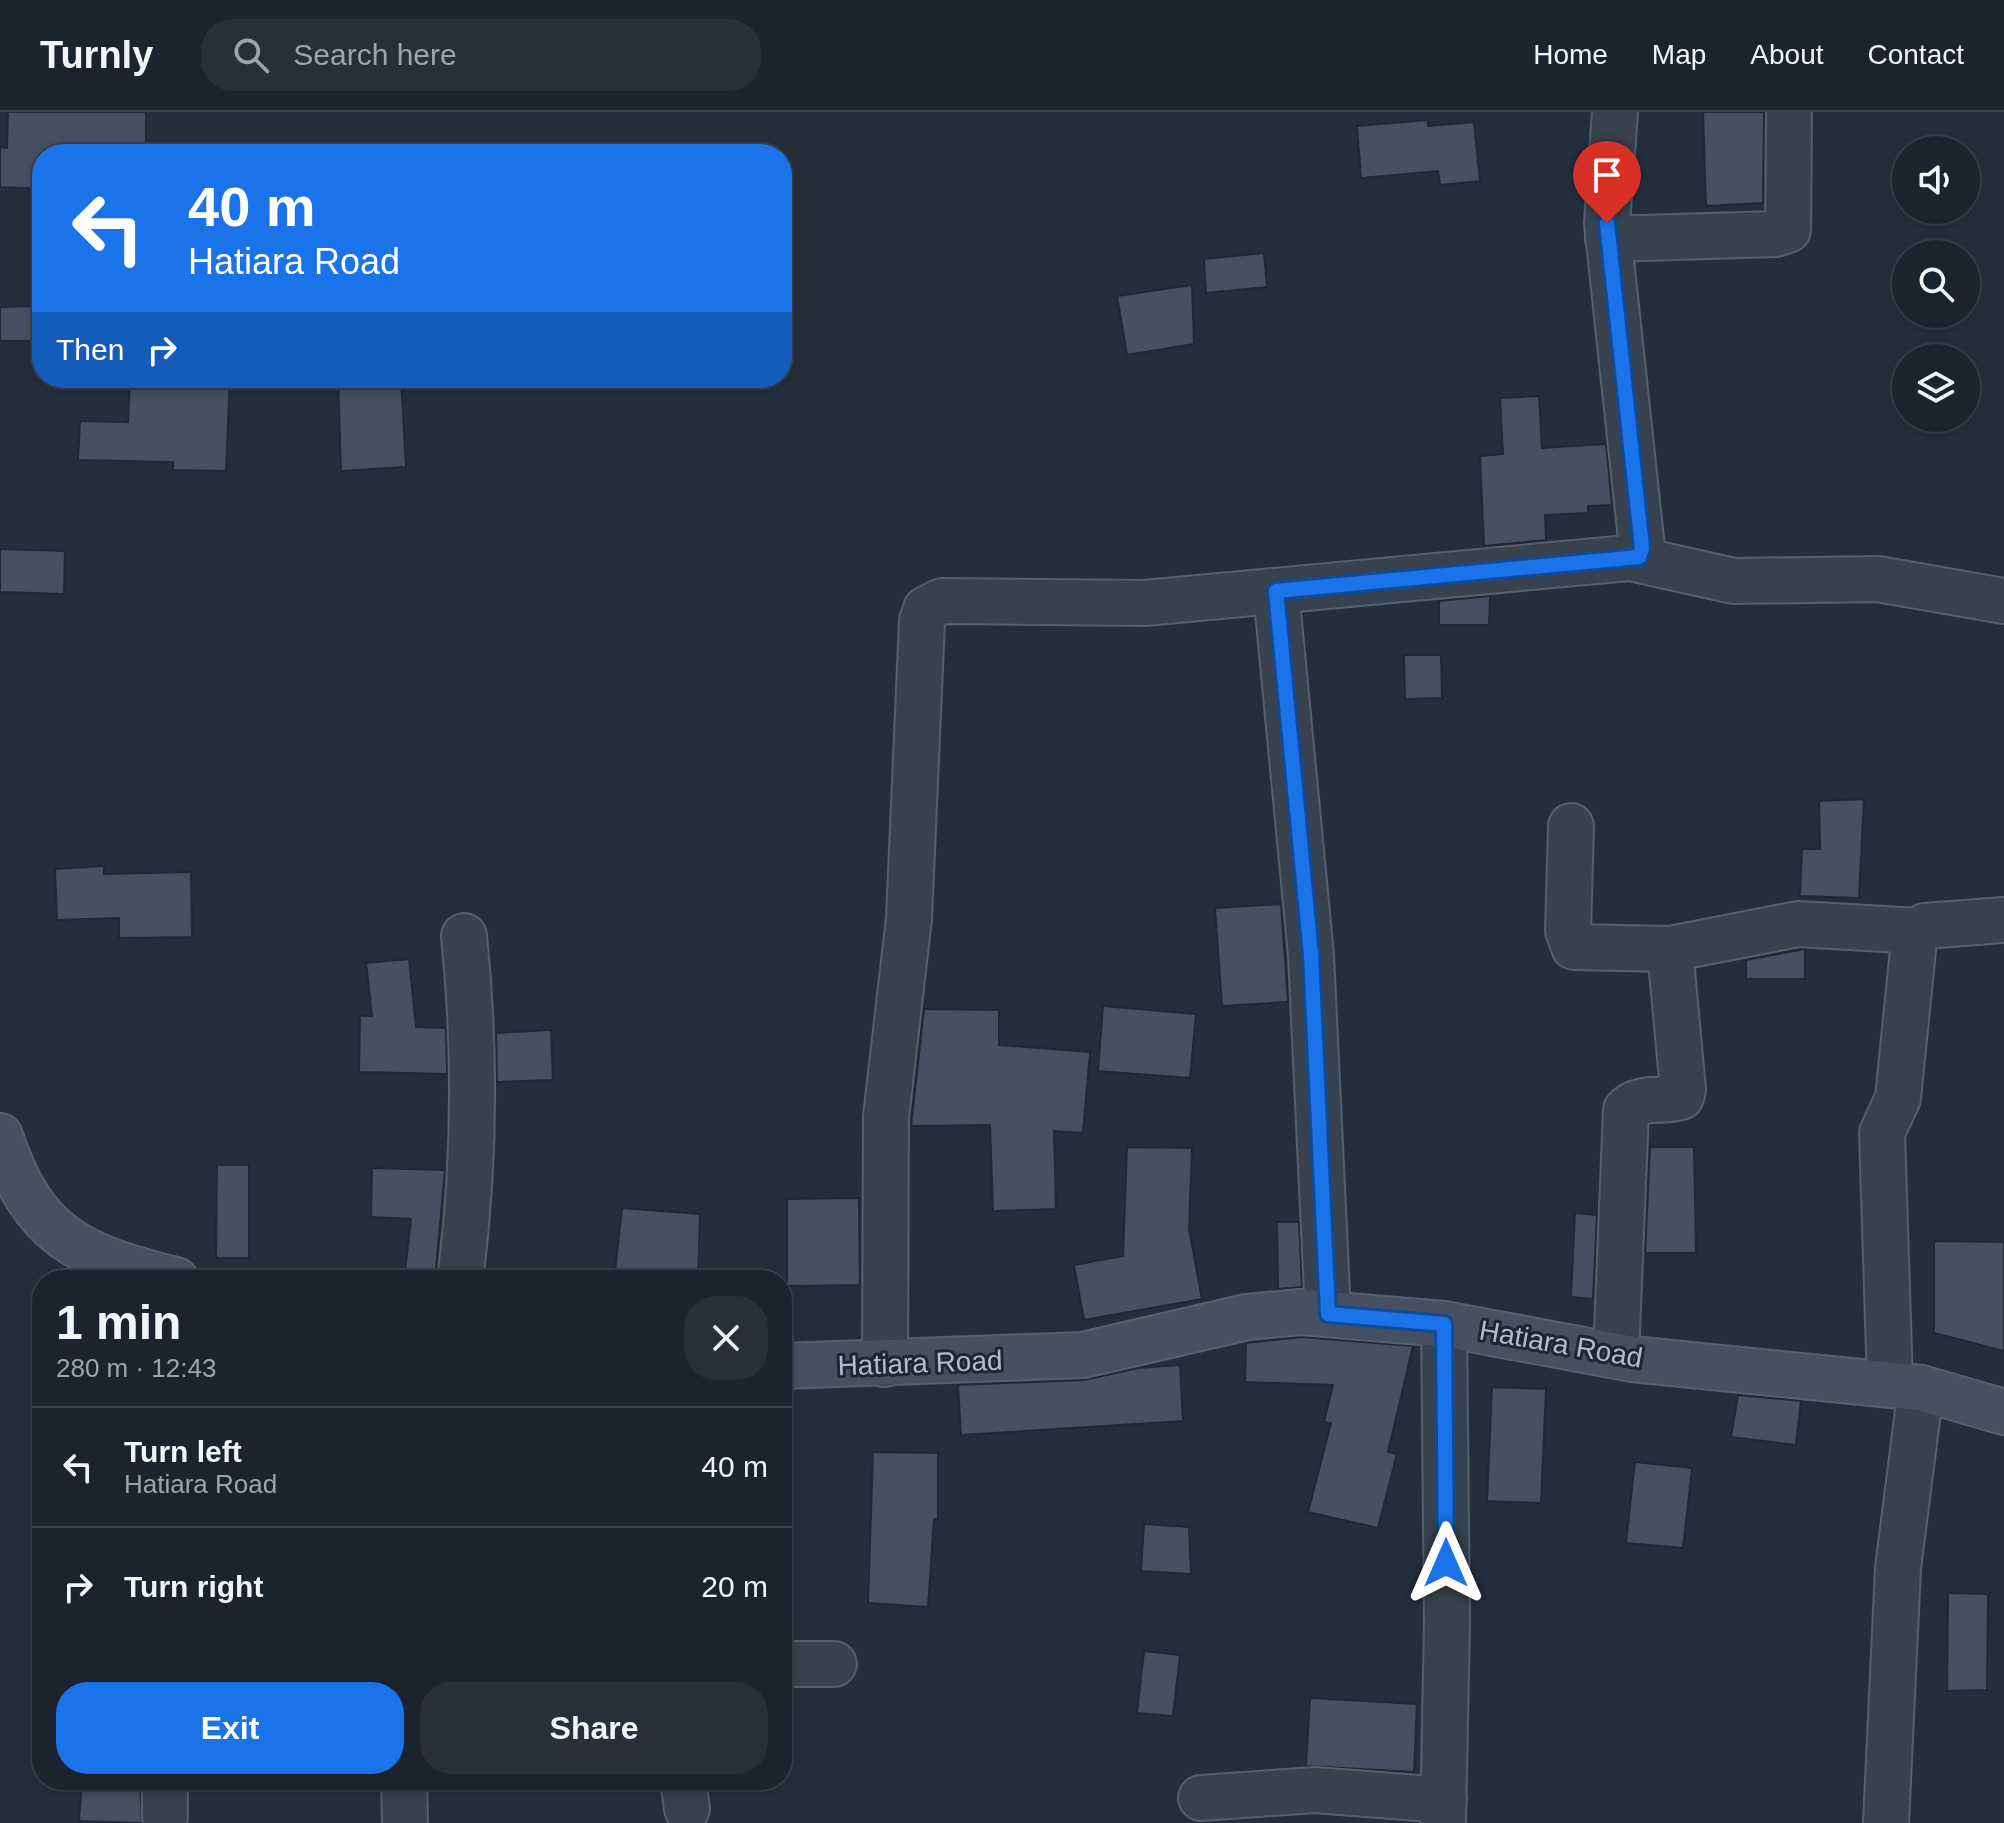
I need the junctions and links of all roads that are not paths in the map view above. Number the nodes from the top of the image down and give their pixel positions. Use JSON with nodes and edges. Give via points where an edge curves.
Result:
{"nodes":[{"id":1,"x":1615,"y":112,"type":"edge"},
{"id":2,"x":1789,"y":112,"type":"edge"},
{"id":3,"x":1608,"y":239,"type":"junction"},
{"id":4,"x":1635,"y":559,"type":"junction"},
{"id":5,"x":1276,"y":591,"type":"junction"},
{"id":6,"x":2004,"y":601,"type":"edge"},
{"id":7,"x":1571,"y":826,"type":"dead end"},
{"id":8,"x":2004,"y":920,"type":"edge"},
{"id":9,"x":1918,"y":931,"type":"junction"},
{"id":10,"x":464,"y":936,"type":"dead end"},
{"id":11,"x":1670,"y":949,"type":"junction"},
{"id":12,"x":0,"y":1136,"type":"edge"},
{"id":13,"x":136,"y":1270,"type":"edge"},
{"id":14,"x":461,"y":1270,"type":"edge"},
{"id":15,"x":1328,"y":1314,"type":"junction"},
{"id":16,"x":1444,"y":1324,"type":"junction"},
{"id":17,"x":1616,"y":1356,"type":"junction"},
{"id":18,"x":885,"y":1364,"type":"junction"},
{"id":19,"x":792,"y":1366,"type":"edge"},
{"id":20,"x":1906,"y":1385,"type":"junction"},
{"id":21,"x":2004,"y":1412,"type":"edge"},
{"id":22,"x":792,"y":1664,"type":"edge"},
{"id":23,"x":834,"y":1664,"type":"dead end"},
{"id":24,"x":404,"y":1790,"type":"edge"},
{"id":25,"x":1201,"y":1798,"type":"dead end"},
{"id":26,"x":1444,"y":1812,"type":"edge"},
{"id":27,"x":405,"y":1823,"type":"edge"},
{"id":28,"x":1886,"y":1823,"type":"edge"}],
"edges":[{"from":1,"to":3,"type":"street"},
{"from":2,"to":3,"type":"street","via":[[1788,230]]},
{"from":3,"to":4,"type":"street","via":[[1642,548]]},
{"from":4,"to":5,"type":"street"},
{"from":4,"to":6,"type":"street","via":[[1734,581],[1878,579]]},
{"from":5,"to":15,"type":"street","via":[[1311,955]]},
{"from":5,"to":18,"type":"street","via":[[1113,605],[942,601],[926,609],[909,918],[886,1117]]},
{"from":7,"to":11,"type":"street","via":[[1568,931],[1574,947]]},
{"from":8,"to":9,"type":"street","via":[[1933,924]]},
{"from":9,"to":11,"type":"street","via":[[1798,924]]},
{"from":9,"to":20,"type":"street","via":[[1898,1098],[1882,1133]]},
{"from":10,"to":14,"type":"street","via":[[473,1022],[474,1155]]},
{"from":11,"to":17,"type":"street","via":[[1683,1090],[1681,1097],[1636,1102],[1626,1110]]},
{"from":12,"to":13,"type":"street","via":[[11,1171],[50,1229]]},
{"from":15,"to":16,"type":"street","name":"Hatiara Road"},
{"from":15,"to":18,"type":"street","name":"Hatiara Road","via":[[1247,1317],[1083,1355]]},
{"from":16,"to":17,"type":"street","name":"Hatiara Road"},
{"from":16,"to":26,"type":"street"},
{"from":17,"to":20,"type":"street","name":"Hatiara Road"},
{"from":18,"to":19,"type":"street","name":"Hatiara Road"},
{"from":20,"to":21,"type":"street","name":"Hatiara Road"},
{"from":20,"to":28,"type":"street"},
{"from":22,"to":23,"type":"street"},
{"from":24,"to":27,"type":"street"},
{"from":25,"to":26,"type":"street","via":[[1315,1790]]}]}
